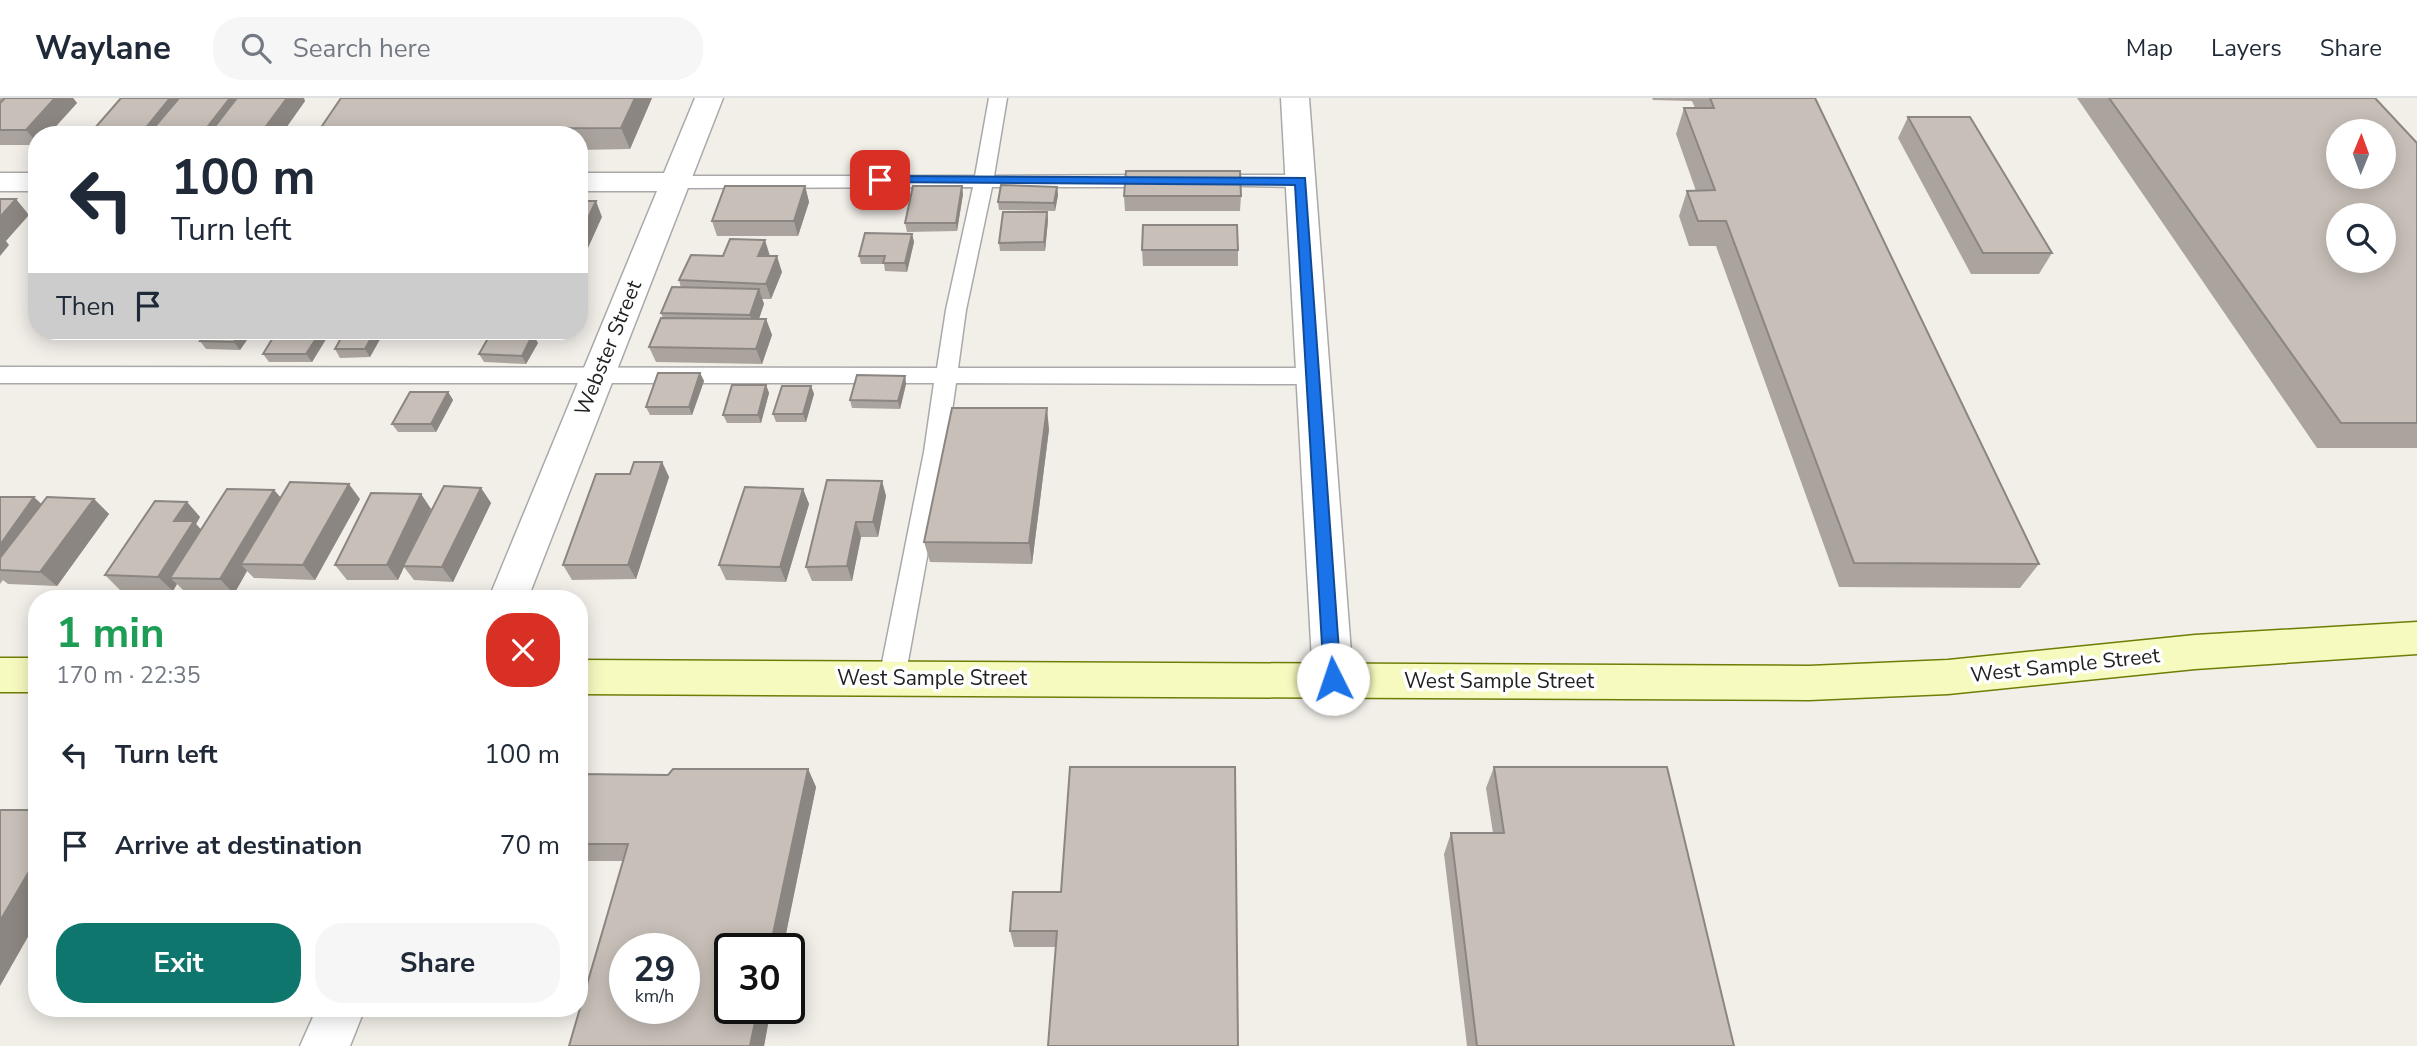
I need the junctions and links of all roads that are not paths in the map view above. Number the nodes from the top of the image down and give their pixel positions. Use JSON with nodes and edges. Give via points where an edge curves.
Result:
{"nodes":[{"id":1,"x":709,"y":98,"type":"edge"},
{"id":2,"x":998,"y":98,"type":"edge"},
{"id":3,"x":1295,"y":98,"type":"edge"},
{"id":4,"x":674,"y":181,"type":"junction"},
{"id":5,"x":984,"y":181,"type":"junction"},
{"id":6,"x":1301,"y":181,"type":"junction"},
{"id":7,"x":0,"y":182,"type":"edge"},
{"id":8,"x":28,"y":182,"type":"edge"},
{"id":9,"x":588,"y":182,"type":"edge"},
{"id":10,"x":0,"y":375,"type":"edge"},
{"id":11,"x":597,"y":376,"type":"junction"},
{"id":12,"x":945,"y":376,"type":"junction"},
{"id":13,"x":1313,"y":376,"type":"junction"},
{"id":14,"x":511,"y":590,"type":"edge"},
{"id":15,"x":2417,"y":638,"type":"edge"},
{"id":16,"x":0,"y":675,"type":"edge"},
{"id":17,"x":28,"y":675,"type":"edge"},
{"id":18,"x":588,"y":677,"type":"edge"},
{"id":19,"x":892,"y":678,"type":"junction"},
{"id":20,"x":1333,"y":679,"type":"junction"},
{"id":21,"x":337,"y":1017,"type":"edge"},
{"id":22,"x":326,"y":1046,"type":"edge"}],
"edges":[{"from":1,"to":4,"type":"street","name":"Webster Street"},
{"from":2,"to":5,"type":"lane"},
{"from":3,"to":6,"type":"street"},
{"from":4,"to":5,"type":"lane"},
{"from":4,"to":9,"type":"street"},
{"from":4,"to":11,"type":"street","name":"Webster Street"},
{"from":5,"to":6,"type":"lane"},
{"from":5,"to":12,"type":"lane"},
{"from":6,"to":13,"type":"street"},
{"from":7,"to":8,"type":"street"},
{"from":10,"to":11,"type":"lane"},
{"from":11,"to":12,"type":"lane"},
{"from":11,"to":14,"type":"street","name":"Webster Street"},
{"from":12,"to":13,"type":"lane"},
{"from":12,"to":19,"type":"lane"},
{"from":13,"to":20,"type":"street"},
{"from":15,"to":20,"type":"main road","name":"West Sample Street","via":[[2195,652],[1948,677],[1810,682]]},
{"from":16,"to":17,"type":"main road"},
{"from":18,"to":19,"type":"main road","name":"West Sample Street"},
{"from":19,"to":20,"type":"main road","name":"West Sample Street"},
{"from":21,"to":22,"type":"street"}]}
